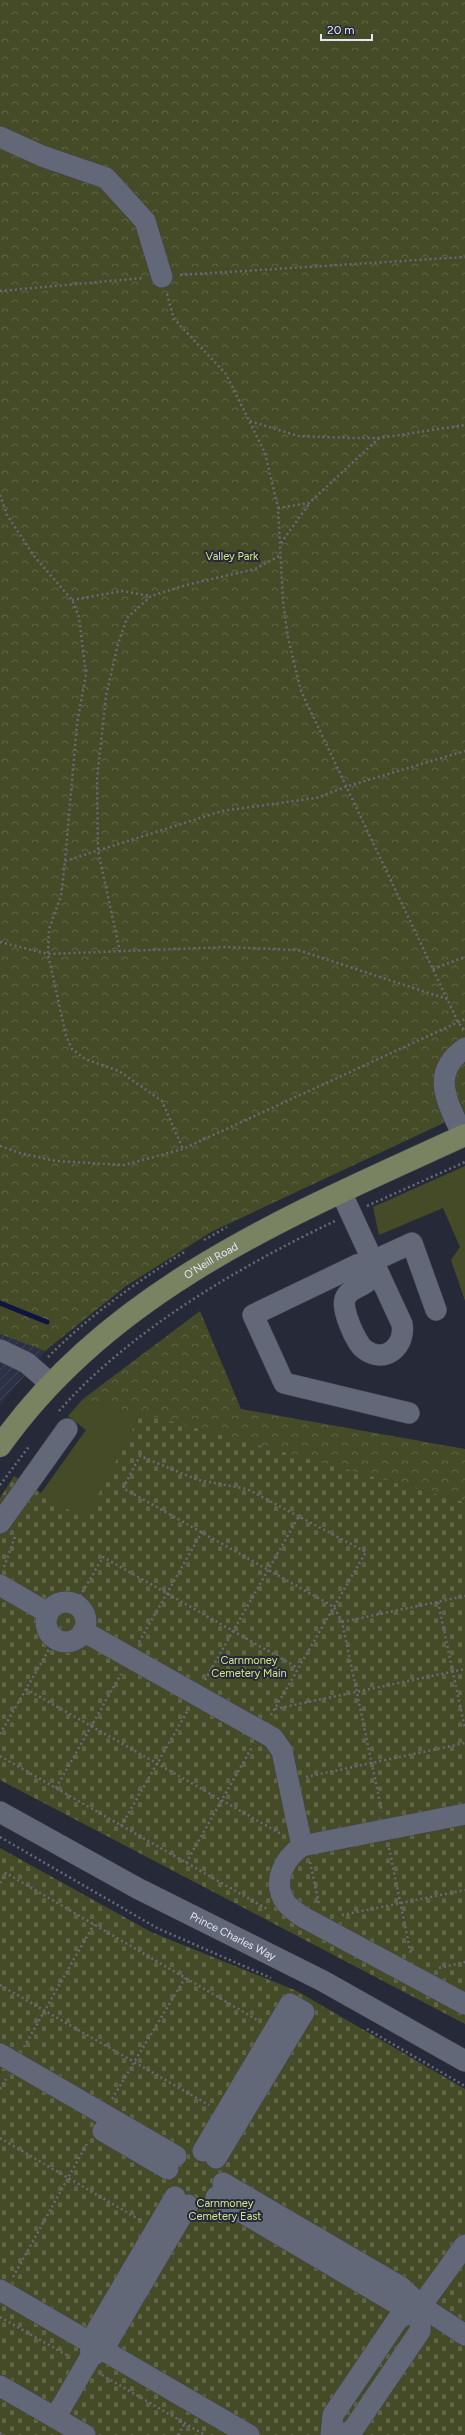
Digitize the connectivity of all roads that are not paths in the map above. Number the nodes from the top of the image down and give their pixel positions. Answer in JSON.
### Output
{"nodes":[{"id":1,"x":0,"y":137,"type":"edge"},
{"id":2,"x":162,"y":277,"type":"road end"},
{"id":3,"x":465,"y":1048,"type":"edge"},
{"id":4,"x":464,"y":1136,"type":"edge"},
{"id":5,"x":342,"y":1192,"type":"junction"},
{"id":6,"x":374,"y":1263,"type":"junction"},
{"id":7,"x":436,"y":1310,"type":"dead end"},
{"id":8,"x":0,"y":1350,"type":"edge"},
{"id":9,"x":51,"y":1384,"type":"junction"},
{"id":10,"x":409,"y":1413,"type":"dead end"},
{"id":11,"x":61,"y":1423,"type":"road end"},
{"id":12,"x":0,"y":1446,"type":"edge"},
{"id":13,"x":0,"y":1523,"type":"edge"},
{"id":14,"x":0,"y":1585,"type":"edge"},
{"id":15,"x":48,"y":1613,"type":"junction"},
{"id":16,"x":83,"y":1631,"type":"junction"},
{"id":17,"x":0,"y":1812,"type":"edge"},
{"id":18,"x":465,"y":1814,"type":"edge"},
{"id":19,"x":304,"y":1846,"type":"junction"},
{"id":20,"x":465,"y":2004,"type":"edge"},
{"id":21,"x":465,"y":2061,"type":"edge"},
{"id":22,"x":5,"y":2070,"type":"edge"},
{"id":23,"x":209,"y":2154,"type":"junction"},
{"id":24,"x":172,"y":2163,"type":"junction"},
{"id":25,"x":219,"y":2190,"type":"junction"},
{"id":26,"x":182,"y":2201,"type":"junction"},
{"id":27,"x":465,"y":2245,"type":"edge"},
{"id":28,"x":0,"y":2290,"type":"edge"},
{"id":29,"x":421,"y":2306,"type":"junction"},
{"id":30,"x":465,"y":2335,"type":"edge"},
{"id":31,"x":95,"y":2349,"type":"junction"},
{"id":32,"x":0,"y":2386,"type":"edge"},
{"id":33,"x":55,"y":2418,"type":"junction"},
{"id":34,"x":84,"y":2435,"type":"edge"},
{"id":35,"x":250,"y":2435,"type":"edge"},
{"id":36,"x":331,"y":2435,"type":"edge"},
{"id":37,"x":338,"y":2435,"type":"edge"}],
"edges":[{"from":1,"to":2,"type":"street"},
{"from":3,"to":4,"type":"street"},
{"from":4,"to":5,"type":"main road","name":"O'Neill Road"},
{"from":5,"to":6,"type":"street"},
{"from":5,"to":9,"type":"main road","name":"O'Neill Road"},
{"from":6,"to":7,"type":"street"},
{"from":6,"to":10,"type":"street"},
{"from":8,"to":9,"type":"street"},
{"from":9,"to":12,"type":"main road","name":"O'Neill Road"},
{"from":11,"to":13,"type":"street"},
{"from":14,"to":15,"type":"street"},
{"from":15,"to":16,"type":"street"},
{"from":15,"to":16,"type":"street"},
{"from":16,"to":19,"type":"street"},
{"from":17,"to":21,"type":"street","name":"Prince Charles Way"},
{"from":18,"to":19,"type":"street"},
{"from":19,"to":20,"type":"street"},
{"from":22,"to":24,"type":"street"},
{"from":23,"to":23,"type":"street"},
{"from":23,"to":24,"type":"street"},
{"from":23,"to":25,"type":"street"},
{"from":24,"to":26,"type":"street"},
{"from":25,"to":26,"type":"street"},
{"from":25,"to":29,"type":"street"},
{"from":26,"to":31,"type":"street"},
{"from":26,"to":31,"type":"street"},
{"from":27,"to":29,"type":"street"},
{"from":28,"to":31,"type":"street"},
{"from":29,"to":30,"type":"street"},
{"from":29,"to":36,"type":"street"},
{"from":29,"to":37,"type":"street"},
{"from":31,"to":33,"type":"street"},
{"from":31,"to":35,"type":"street"},
{"from":32,"to":33,"type":"street"},
{"from":33,"to":34,"type":"street"}]}
